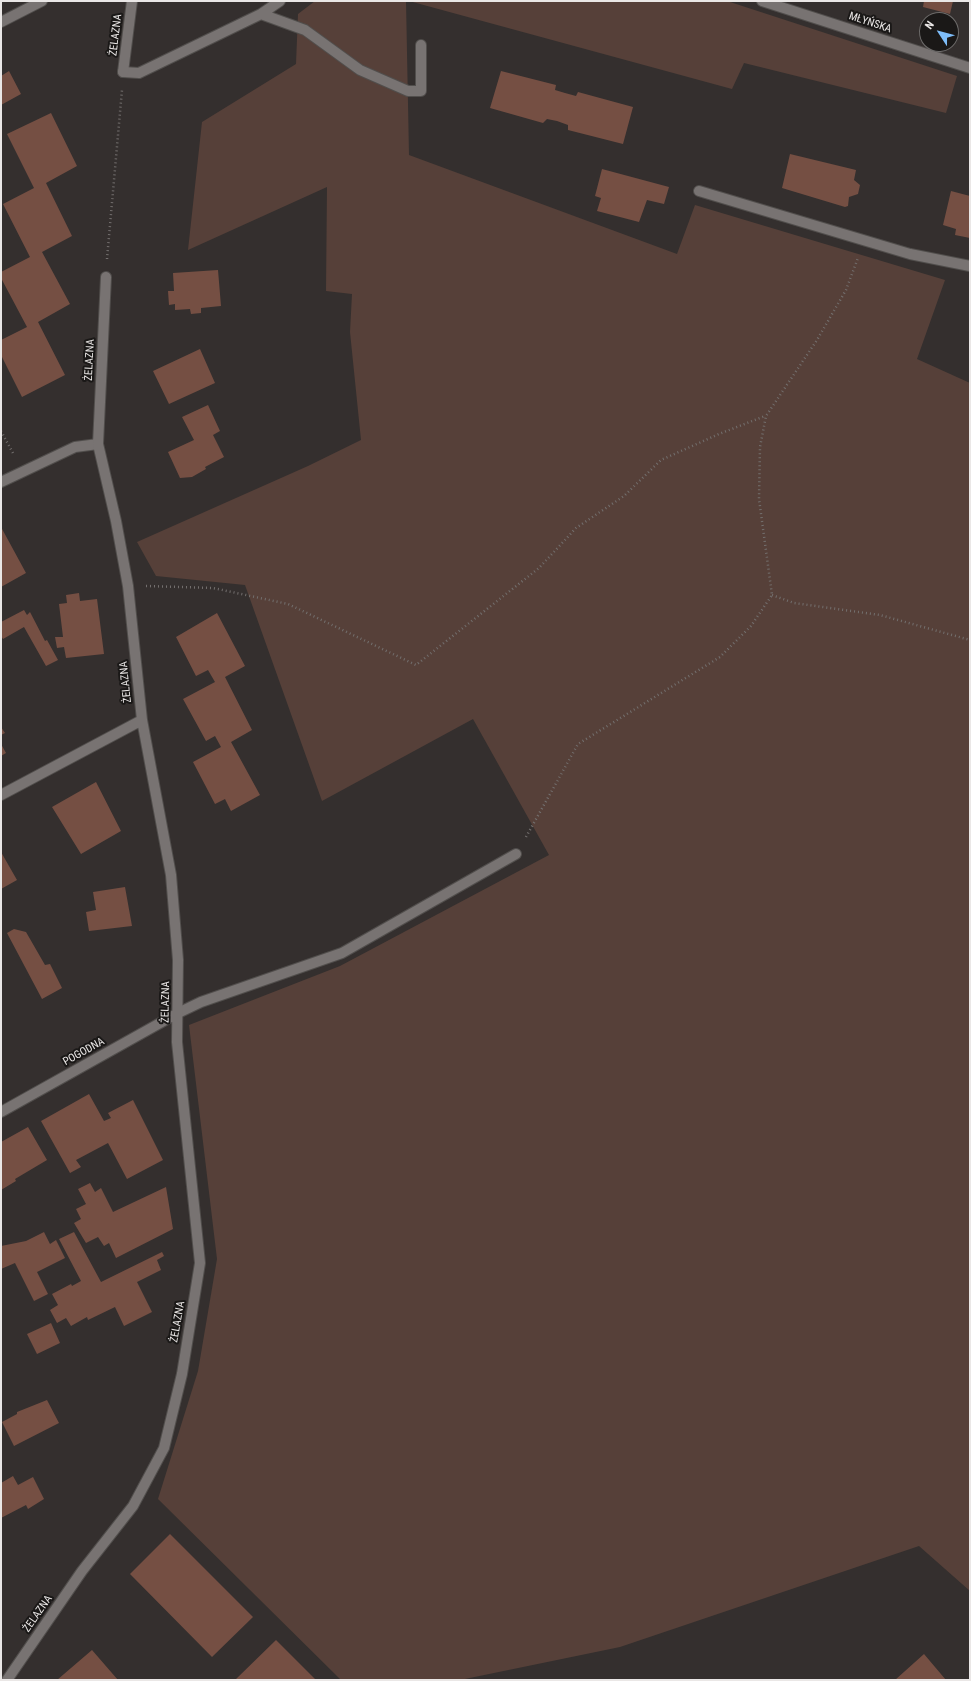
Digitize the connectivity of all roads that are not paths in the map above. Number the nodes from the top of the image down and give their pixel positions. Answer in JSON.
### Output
{"nodes":[{"id":1,"x":42,"y":1,"type":"edge"},
{"id":2,"x":132,"y":1,"type":"edge"},
{"id":3,"x":280,"y":1,"type":"edge"},
{"id":4,"x":762,"y":1,"type":"edge"},
{"id":5,"x":262,"y":14,"type":"junction"},
{"id":6,"x":1,"y":22,"type":"edge"},
{"id":7,"x":421,"y":45,"type":"dead end"},
{"id":8,"x":970,"y":68,"type":"edge"},
{"id":9,"x":699,"y":191,"type":"dead end"},
{"id":10,"x":970,"y":266,"type":"edge"},
{"id":11,"x":106,"y":277,"type":"road end"},
{"id":12,"x":98,"y":444,"type":"junction"},
{"id":13,"x":1,"y":482,"type":"edge"},
{"id":14,"x":142,"y":720,"type":"junction"},
{"id":15,"x":1,"y":796,"type":"edge"},
{"id":16,"x":516,"y":854,"type":"road end"},
{"id":17,"x":178,"y":1013,"type":"junction"},
{"id":18,"x":1,"y":1112,"type":"edge"},
{"id":19,"x":7,"y":1680,"type":"edge"}],
"edges":[{"from":1,"to":6,"type":"street"},
{"from":2,"to":5,"type":"street","name":"ŻELAZNA"},
{"from":3,"to":5,"type":"street"},
{"from":4,"to":8,"type":"street","name":"MŁYŃSKA"},
{"from":5,"to":7,"type":"street"},
{"from":9,"to":10,"type":"street"},
{"from":11,"to":12,"type":"street","name":"ŻELAZNA"},
{"from":12,"to":13,"type":"street"},
{"from":12,"to":14,"type":"street","name":"ŻELAZNA"},
{"from":14,"to":15,"type":"street"},
{"from":14,"to":17,"type":"street","name":"ŻELAZNA"},
{"from":16,"to":17,"type":"street","name":"POGODNA"},
{"from":17,"to":18,"type":"street","name":"POGODNA"},
{"from":17,"to":19,"type":"street","name":"ŻELAZNA"}]}
